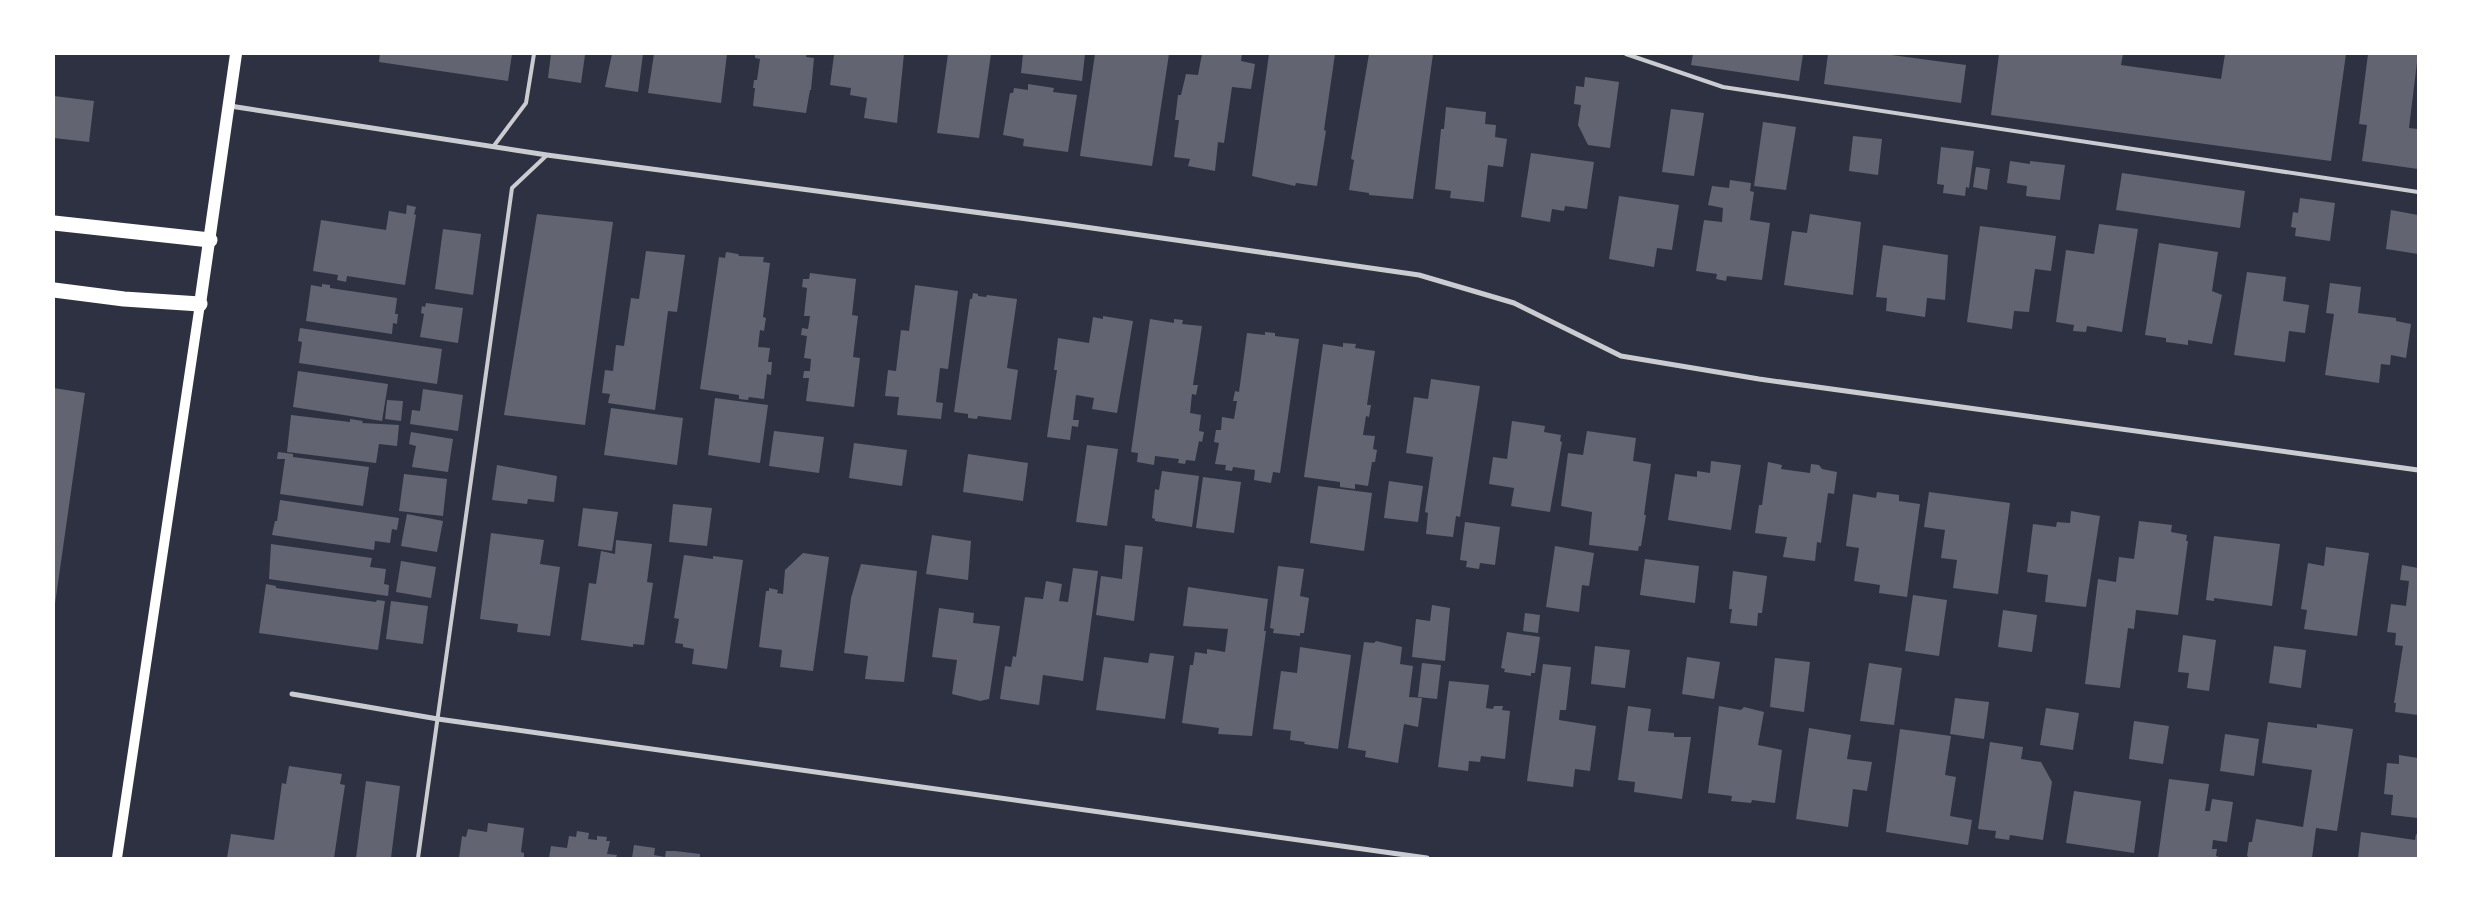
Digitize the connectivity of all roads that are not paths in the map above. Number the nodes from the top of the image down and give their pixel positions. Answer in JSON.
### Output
{"nodes":[{"id":1,"x":236,"y":54,"type":"edge"},
{"id":2,"x":534,"y":54,"type":"edge"},
{"id":3,"x":1626,"y":54,"type":"edge"},
{"id":4,"x":230,"y":106,"type":"junction"},
{"id":5,"x":493,"y":147,"type":"junction"},
{"id":6,"x":547,"y":155,"type":"junction"},
{"id":7,"x":2418,"y":192,"type":"edge"},
{"id":8,"x":54,"y":223,"type":"edge"},
{"id":9,"x":210,"y":240,"type":"junction"},
{"id":10,"x":54,"y":290,"type":"edge"},
{"id":11,"x":200,"y":304,"type":"junction"},
{"id":12,"x":2418,"y":470,"type":"edge"},
{"id":13,"x":292,"y":694,"type":"dead end"},
{"id":14,"x":438,"y":719,"type":"junction"},
{"id":15,"x":117,"y":858,"type":"edge"},
{"id":16,"x":418,"y":858,"type":"edge"},
{"id":17,"x":1427,"y":858,"type":"edge"}],
"edges":[{"from":1,"to":4,"type":"main road"},
{"from":2,"to":5,"type":"lane"},
{"from":3,"to":7,"type":"lane"},
{"from":4,"to":5,"type":"street"},
{"from":4,"to":9,"type":"main road"},
{"from":5,"to":6,"type":"street"},
{"from":6,"to":12,"type":"street"},
{"from":6,"to":14,"type":"lane"},
{"from":8,"to":9,"type":"highway"},
{"from":9,"to":11,"type":"main road"},
{"from":10,"to":11,"type":"highway"},
{"from":11,"to":15,"type":"main road"},
{"from":13,"to":14,"type":"street"},
{"from":14,"to":16,"type":"lane"},
{"from":14,"to":17,"type":"street"}]}
